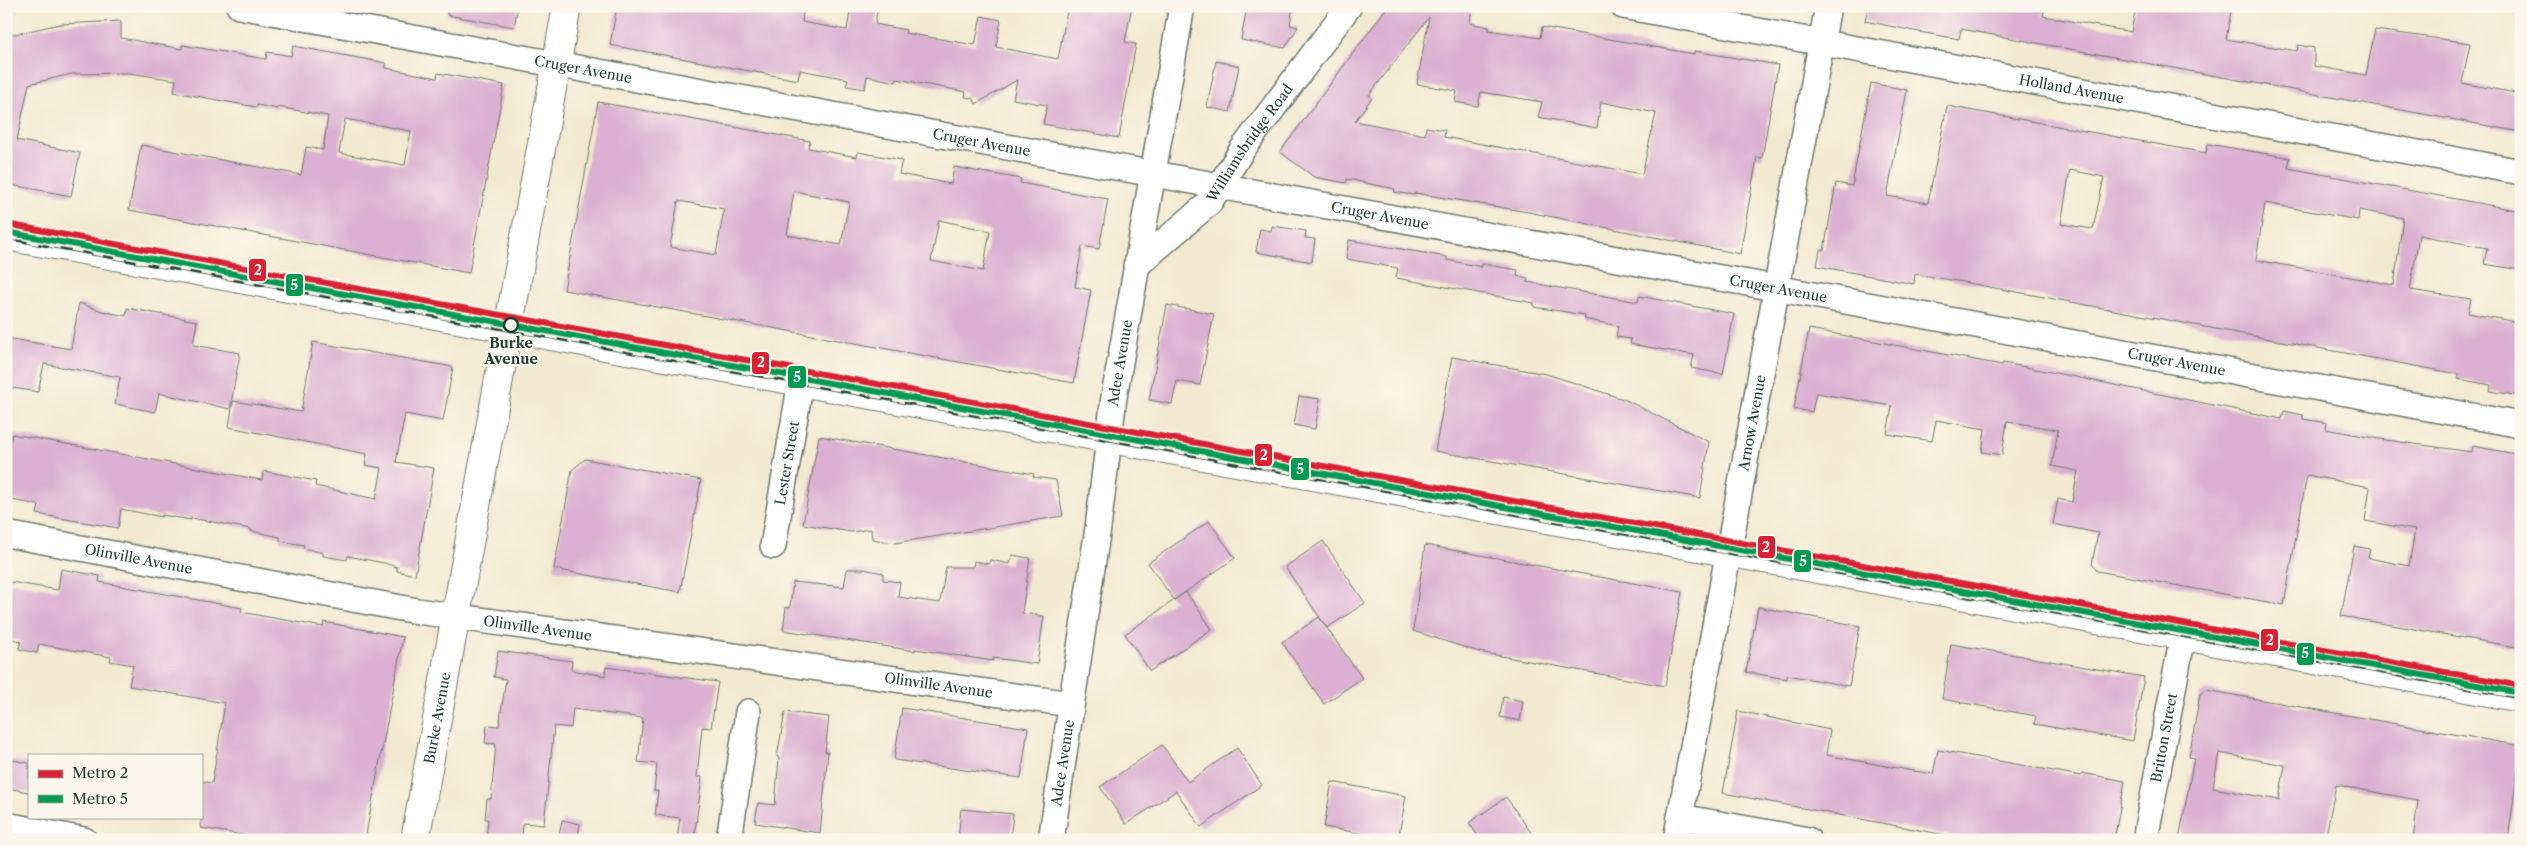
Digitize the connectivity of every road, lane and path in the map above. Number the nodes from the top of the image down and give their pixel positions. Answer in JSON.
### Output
{"nodes":[{"id":1,"x":238,"y":6,"type":"edge"},
{"id":2,"x":567,"y":6,"type":"edge"},
{"id":3,"x":1182,"y":6,"type":"edge"},
{"id":4,"x":1349,"y":6,"type":"edge"},
{"id":5,"x":1622,"y":6,"type":"edge"},
{"id":6,"x":1828,"y":6,"type":"edge"},
{"id":7,"x":1822,"y":43,"type":"junction"},
{"id":8,"x":556,"y":64,"type":"junction"},
{"id":9,"x":2521,"y":172,"type":"edge"},
{"id":10,"x":1152,"y":173,"type":"junction"},
{"id":11,"x":1220,"y":186,"type":"junction"},
{"id":12,"x":6,"y":236,"type":"edge"},
{"id":13,"x":1136,"y":266,"type":"junction"},
{"id":14,"x":1777,"y":288,"type":"junction"},
{"id":15,"x":508,"y":329,"type":"junction"},
{"id":16,"x":801,"y":381,"type":"junction"},
{"id":17,"x":2521,"y":425,"type":"edge"},
{"id":18,"x":1109,"y":439,"type":"junction"},
{"id":19,"x":6,"y":534,"type":"edge"},
{"id":20,"x":772,"y":546,"type":"dead end"},
{"id":21,"x":1728,"y":552,"type":"junction"},
{"id":22,"x":455,"y":617,"type":"junction"},
{"id":23,"x":2183,"y":635,"type":"junction"},
{"id":24,"x":2521,"y":698,"type":"edge"},
{"id":25,"x":1071,"y":704,"type":"junction"},
{"id":26,"x":748,"y":712,"type":"dead end"},
{"id":27,"x":6,"y":825,"type":"edge"},
{"id":28,"x":1678,"y":828,"type":"edge"},
{"id":29,"x":84,"y":840,"type":"edge"},
{"id":30,"x":414,"y":840,"type":"edge"},
{"id":31,"x":729,"y":840,"type":"edge"},
{"id":32,"x":1051,"y":840,"type":"edge"},
{"id":33,"x":1808,"y":840,"type":"edge"},
{"id":34,"x":2145,"y":840,"type":"edge"}],
"edges":[{"from":1,"to":8,"type":"street","name":"Cruger Avenue"},
{"from":2,"to":8,"type":"main road","name":"Burke Avenue"},
{"from":3,"to":10,"type":"street","name":"Adee Avenue"},
{"from":4,"to":11,"type":"street","name":"Williamsbridge Road"},
{"from":5,"to":7,"type":"street","name":"Holland Avenue"},
{"from":6,"to":7,"type":"street","name":"Arnow Avenue"},
{"from":7,"to":9,"type":"street","name":"Holland Avenue"},
{"from":7,"to":14,"type":"street","name":"Arnow Avenue"},
{"from":8,"to":10,"type":"street","name":"Cruger Avenue"},
{"from":8,"to":15,"type":"main road","name":"Burke Avenue"},
{"from":10,"to":11,"type":"street","name":"Cruger Avenue"},
{"from":10,"to":13,"type":"street","name":"Adee Avenue"},
{"from":11,"to":13,"type":"street","name":"Williamsbridge Road"},
{"from":11,"to":14,"type":"street","name":"Cruger Avenue"},
{"from":12,"to":15,"type":"main road"},
{"from":13,"to":18,"type":"street","name":"Adee Avenue"},
{"from":14,"to":17,"type":"street","name":"Cruger Avenue"},
{"from":14,"to":21,"type":"street","name":"Arnow Avenue"},
{"from":15,"to":16,"type":"main road"},
{"from":15,"to":22,"type":"main road","name":"Burke Avenue"},
{"from":16,"to":18,"type":"main road"},
{"from":16,"to":20,"type":"street","name":"Lester Street"},
{"from":18,"to":21,"type":"main road"},
{"from":18,"to":25,"type":"street","name":"Adee Avenue"},
{"from":19,"to":22,"type":"street","name":"Olinville Avenue"},
{"from":21,"to":23,"type":"main road"},
{"from":21,"to":28,"type":"street","name":"Arnow Avenue"},
{"from":22,"to":25,"type":"street","name":"Olinville Avenue"},
{"from":22,"to":30,"type":"main road","name":"Burke Avenue"},
{"from":23,"to":24,"type":"main road"},
{"from":23,"to":34,"type":"street","name":"Britton Street"},
{"from":25,"to":32,"type":"street","name":"Adee Avenue"},
{"from":26,"to":31,"type":"street"},
{"from":27,"to":29,"type":"street"},
{"from":28,"to":33,"type":"street"}]}
